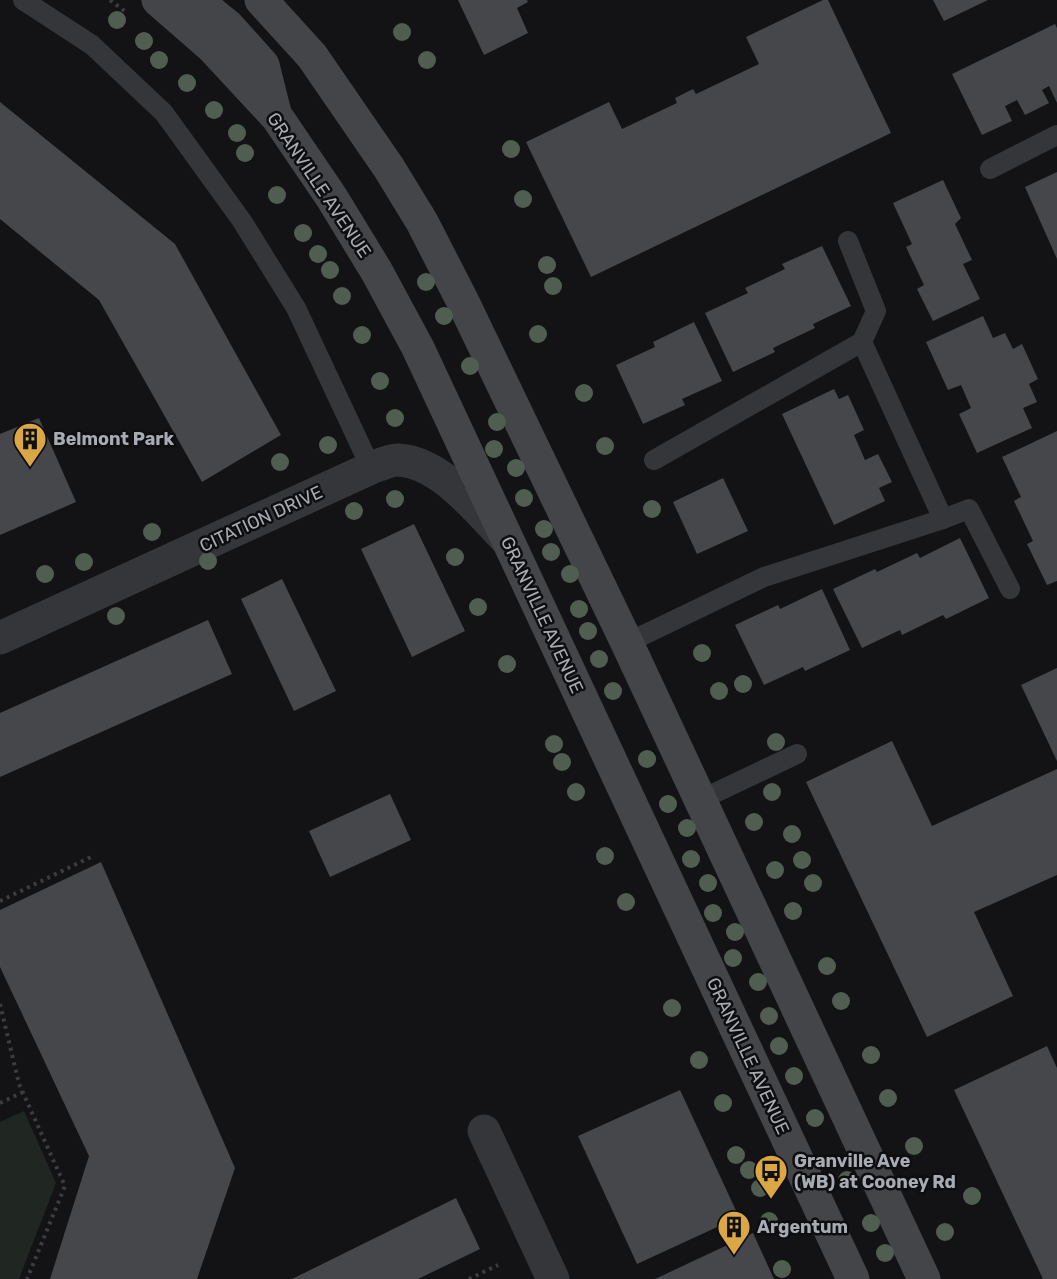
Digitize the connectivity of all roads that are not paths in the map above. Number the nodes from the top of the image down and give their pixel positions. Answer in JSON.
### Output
{"nodes":[{"id":1,"x":22,"y":0,"type":"edge"},
{"id":2,"x":158,"y":0,"type":"edge"},
{"id":3,"x":196,"y":0,"type":"edge"},
{"id":4,"x":261,"y":0,"type":"edge"},
{"id":5,"x":290,"y":0,"type":"edge"},
{"id":6,"x":312,"y":56,"type":"junction"},
{"id":7,"x":277,"y":117,"type":"junction"},
{"id":8,"x":1057,"y":135,"type":"edge"},
{"id":9,"x":990,"y":169,"type":"dead end"},
{"id":10,"x":848,"y":241,"type":"dead end"},
{"id":11,"x":862,"y":342,"type":"junction"},
{"id":12,"x":654,"y":460,"type":"dead end"},
{"id":13,"x":371,"y":468,"type":"junction"},
{"id":14,"x":943,"y":519,"type":"junction"},
{"id":15,"x":506,"y":539,"type":"junction"},
{"id":16,"x":1010,"y":589,"type":"dead end"},
{"id":17,"x":0,"y":638,"type":"edge"},
{"id":18,"x":627,"y":643,"type":"junction"},
{"id":19,"x":797,"y":754,"type":"dead end"},
{"id":20,"x":700,"y":800,"type":"junction"},
{"id":21,"x":484,"y":1131,"type":"dead end"},
{"id":22,"x":553,"y":1279,"type":"edge"},
{"id":23,"x":853,"y":1279,"type":"edge"},
{"id":24,"x":924,"y":1279,"type":"edge"}],
"edges":[{"from":1,"to":13,"type":"lane"},
{"from":2,"to":7,"type":"main road","name":"GRANVILLE AVENUE"},
{"from":3,"to":7,"type":"main road"},
{"from":4,"to":6,"type":"main road"},
{"from":5,"to":6,"type":"main road"},
{"from":6,"to":18,"type":"main road"},
{"from":7,"to":15,"type":"main road","name":"GRANVILLE AVENUE"},
{"from":8,"to":9,"type":"lane"},
{"from":10,"to":11,"type":"lane"},
{"from":11,"to":12,"type":"lane"},
{"from":11,"to":14,"type":"lane"},
{"from":13,"to":15,"type":"street","name":"CITATION DRIVE"},
{"from":13,"to":17,"type":"street","name":"CITATION DRIVE"},
{"from":14,"to":16,"type":"lane"},
{"from":14,"to":18,"type":"lane"},
{"from":15,"to":23,"type":"main road","name":"GRANVILLE AVENUE"},
{"from":18,"to":20,"type":"main road"},
{"from":19,"to":20,"type":"lane"},
{"from":20,"to":24,"type":"main road"},
{"from":21,"to":22,"type":"street"}]}
